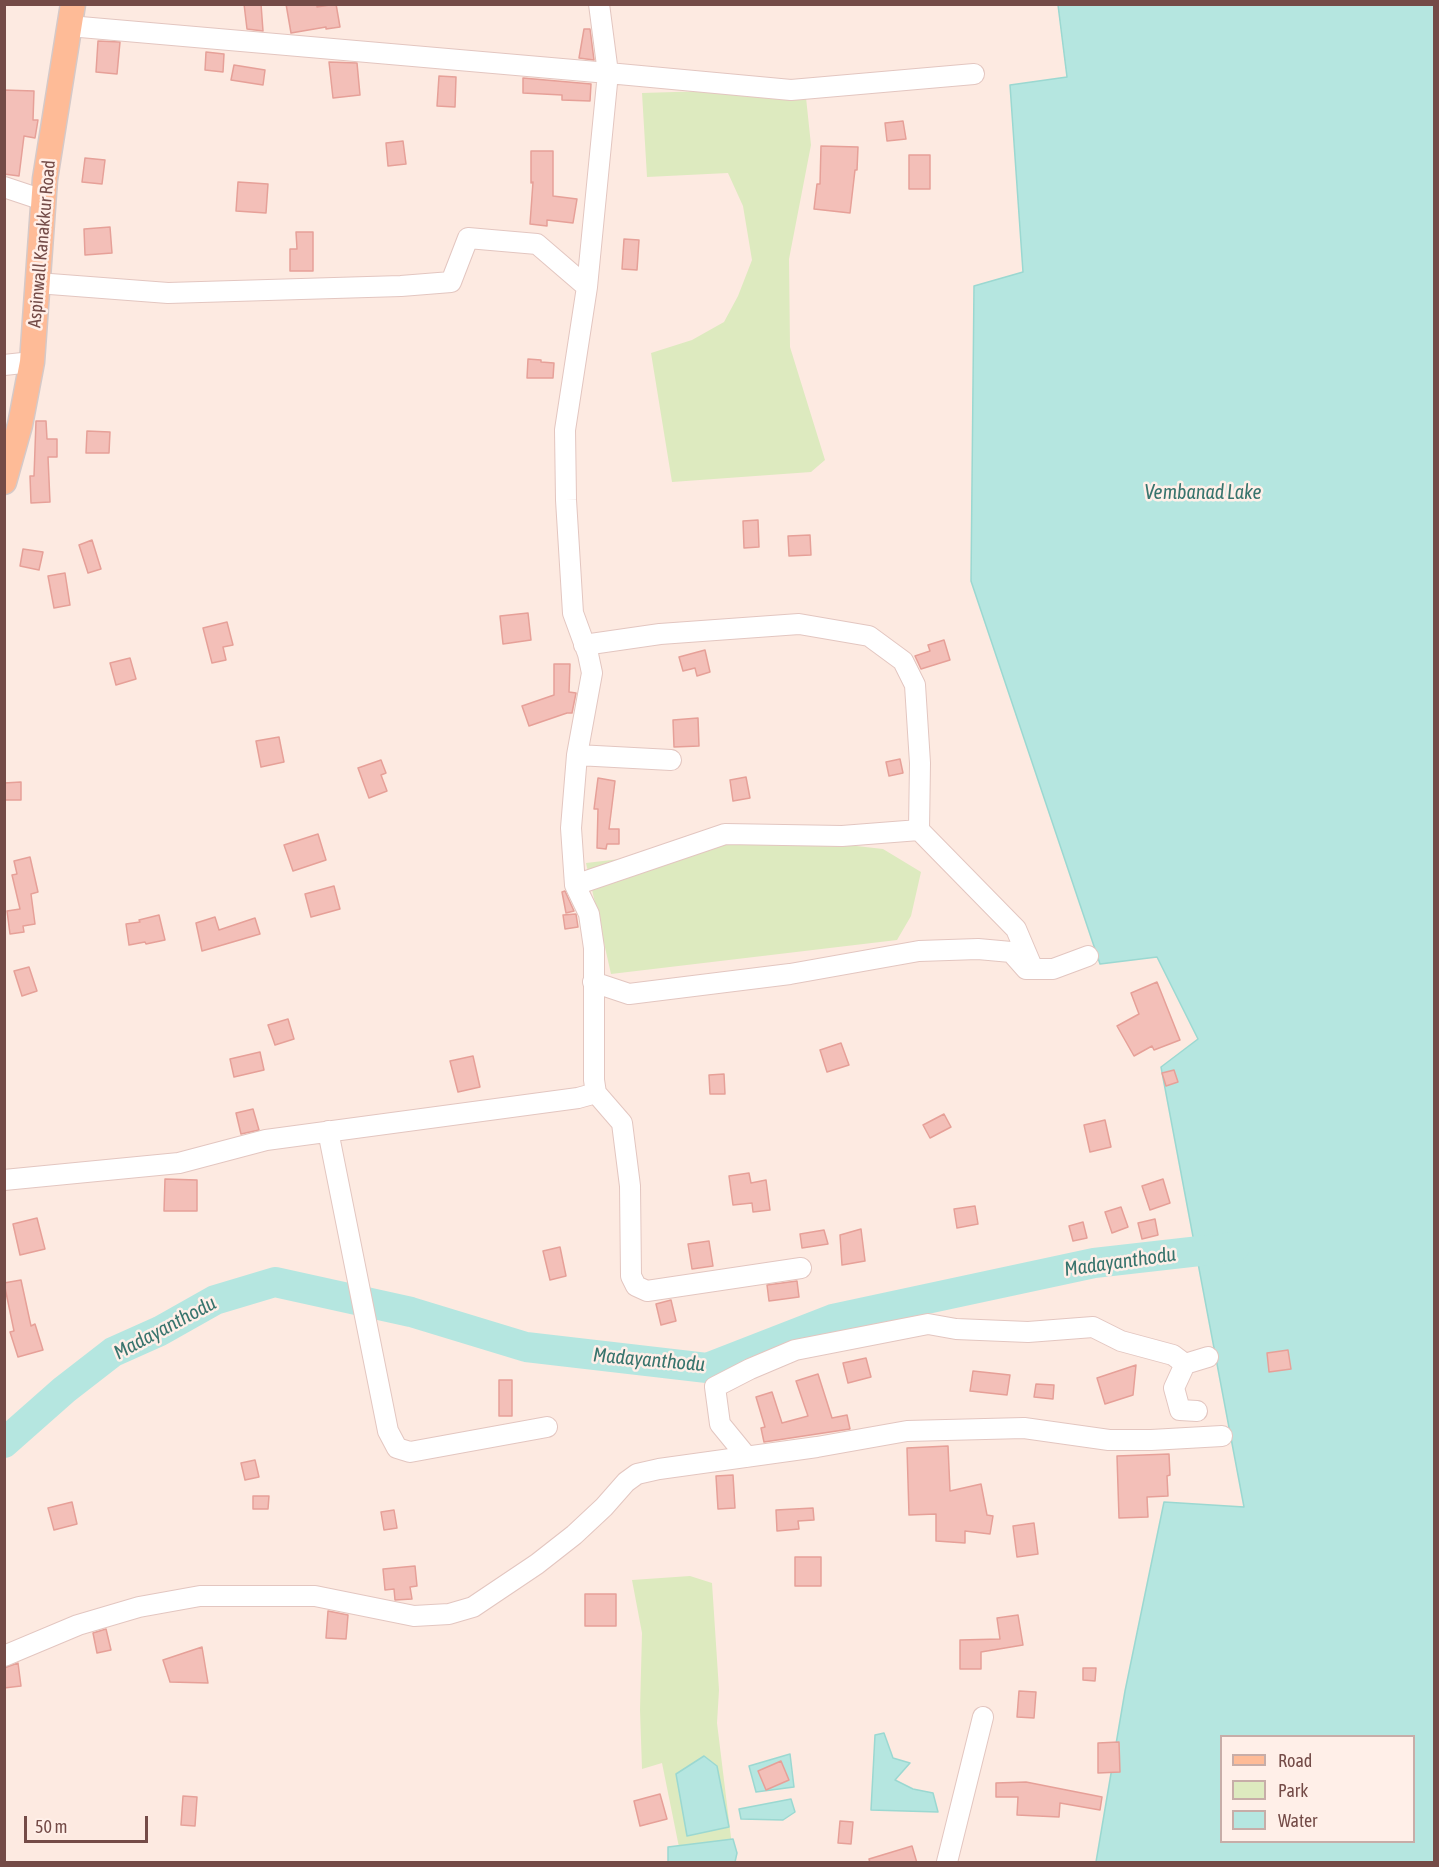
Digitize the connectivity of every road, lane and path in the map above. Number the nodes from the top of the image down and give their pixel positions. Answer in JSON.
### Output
{"nodes":[{"id":1,"x":598,"y":4,"type":"edge"},
{"id":2,"x":71,"y":15,"type":"edge"},
{"id":3,"x":608,"y":73,"type":"junction"},
{"id":4,"x":974,"y":74,"type":"dead end"},
{"id":5,"x":4,"y":188,"type":"edge"},
{"id":6,"x":44,"y":200,"type":"junction"},
{"id":7,"x":37,"y":283,"type":"junction"},
{"id":8,"x":587,"y":288,"type":"junction"},
{"id":9,"x":32,"y":362,"type":"junction"},
{"id":10,"x":4,"y":365,"type":"edge"},
{"id":11,"x":4,"y":482,"type":"edge"},
{"id":12,"x":584,"y":645,"type":"junction"},
{"id":13,"x":577,"y":755,"type":"junction"},
{"id":14,"x":671,"y":760,"type":"dead end"},
{"id":15,"x":919,"y":830,"type":"junction"},
{"id":16,"x":575,"y":885,"type":"junction"},
{"id":17,"x":1088,"y":956,"type":"dead end"},
{"id":18,"x":1033,"y":969,"type":"junction"},
{"id":19,"x":593,"y":982,"type":"junction"},
{"id":20,"x":596,"y":1093,"type":"junction"},
{"id":21,"x":328,"y":1131,"type":"junction"},
{"id":22,"x":4,"y":1180,"type":"edge"},
{"id":23,"x":801,"y":1268,"type":"dead end"},
{"id":24,"x":1208,"y":1357,"type":"dead end"},
{"id":25,"x":1185,"y":1364,"type":"junction"},
{"id":26,"x":1197,"y":1411,"type":"dead end"},
{"id":27,"x":547,"y":1427,"type":"dead end"},
{"id":28,"x":1222,"y":1436,"type":"dead end"},
{"id":29,"x":747,"y":1457,"type":"junction"},
{"id":30,"x":4,"y":1656,"type":"edge"},
{"id":31,"x":983,"y":1717,"type":"dead end"},
{"id":32,"x":947,"y":1863,"type":"edge"}],
"edges":[{"from":1,"to":3,"type":"street"},
{"from":2,"to":3,"type":"street"},
{"from":2,"to":6,"type":"main road","name":"Aspinwall Kanakkur Road"},
{"from":3,"to":4,"type":"street"},
{"from":3,"to":8,"type":"street"},
{"from":5,"to":6,"type":"street"},
{"from":6,"to":7,"type":"main road","name":"Aspinwall Kanakkur Road"},
{"from":7,"to":8,"type":"street"},
{"from":7,"to":9,"type":"main road","name":"Aspinwall Kanakkur Road"},
{"from":8,"to":12,"type":"street"},
{"from":9,"to":10,"type":"street"},
{"from":9,"to":11,"type":"main road","name":"Aspinwall Kanakkur Road"},
{"from":12,"to":13,"type":"street"},
{"from":12,"to":15,"type":"street"},
{"from":13,"to":14,"type":"street"},
{"from":13,"to":16,"type":"street"},
{"from":15,"to":16,"type":"street"},
{"from":15,"to":18,"type":"street"},
{"from":16,"to":19,"type":"street"},
{"from":17,"to":18,"type":"street"},
{"from":18,"to":19,"type":"street"},
{"from":19,"to":20,"type":"street"},
{"from":20,"to":21,"type":"street"},
{"from":20,"to":23,"type":"street"},
{"from":21,"to":22,"type":"street"},
{"from":21,"to":27,"type":"street"},
{"from":24,"to":25,"type":"street"},
{"from":25,"to":26,"type":"street"},
{"from":25,"to":29,"type":"street"},
{"from":28,"to":29,"type":"street"},
{"from":29,"to":30,"type":"street"},
{"from":31,"to":32,"type":"street"}]}
